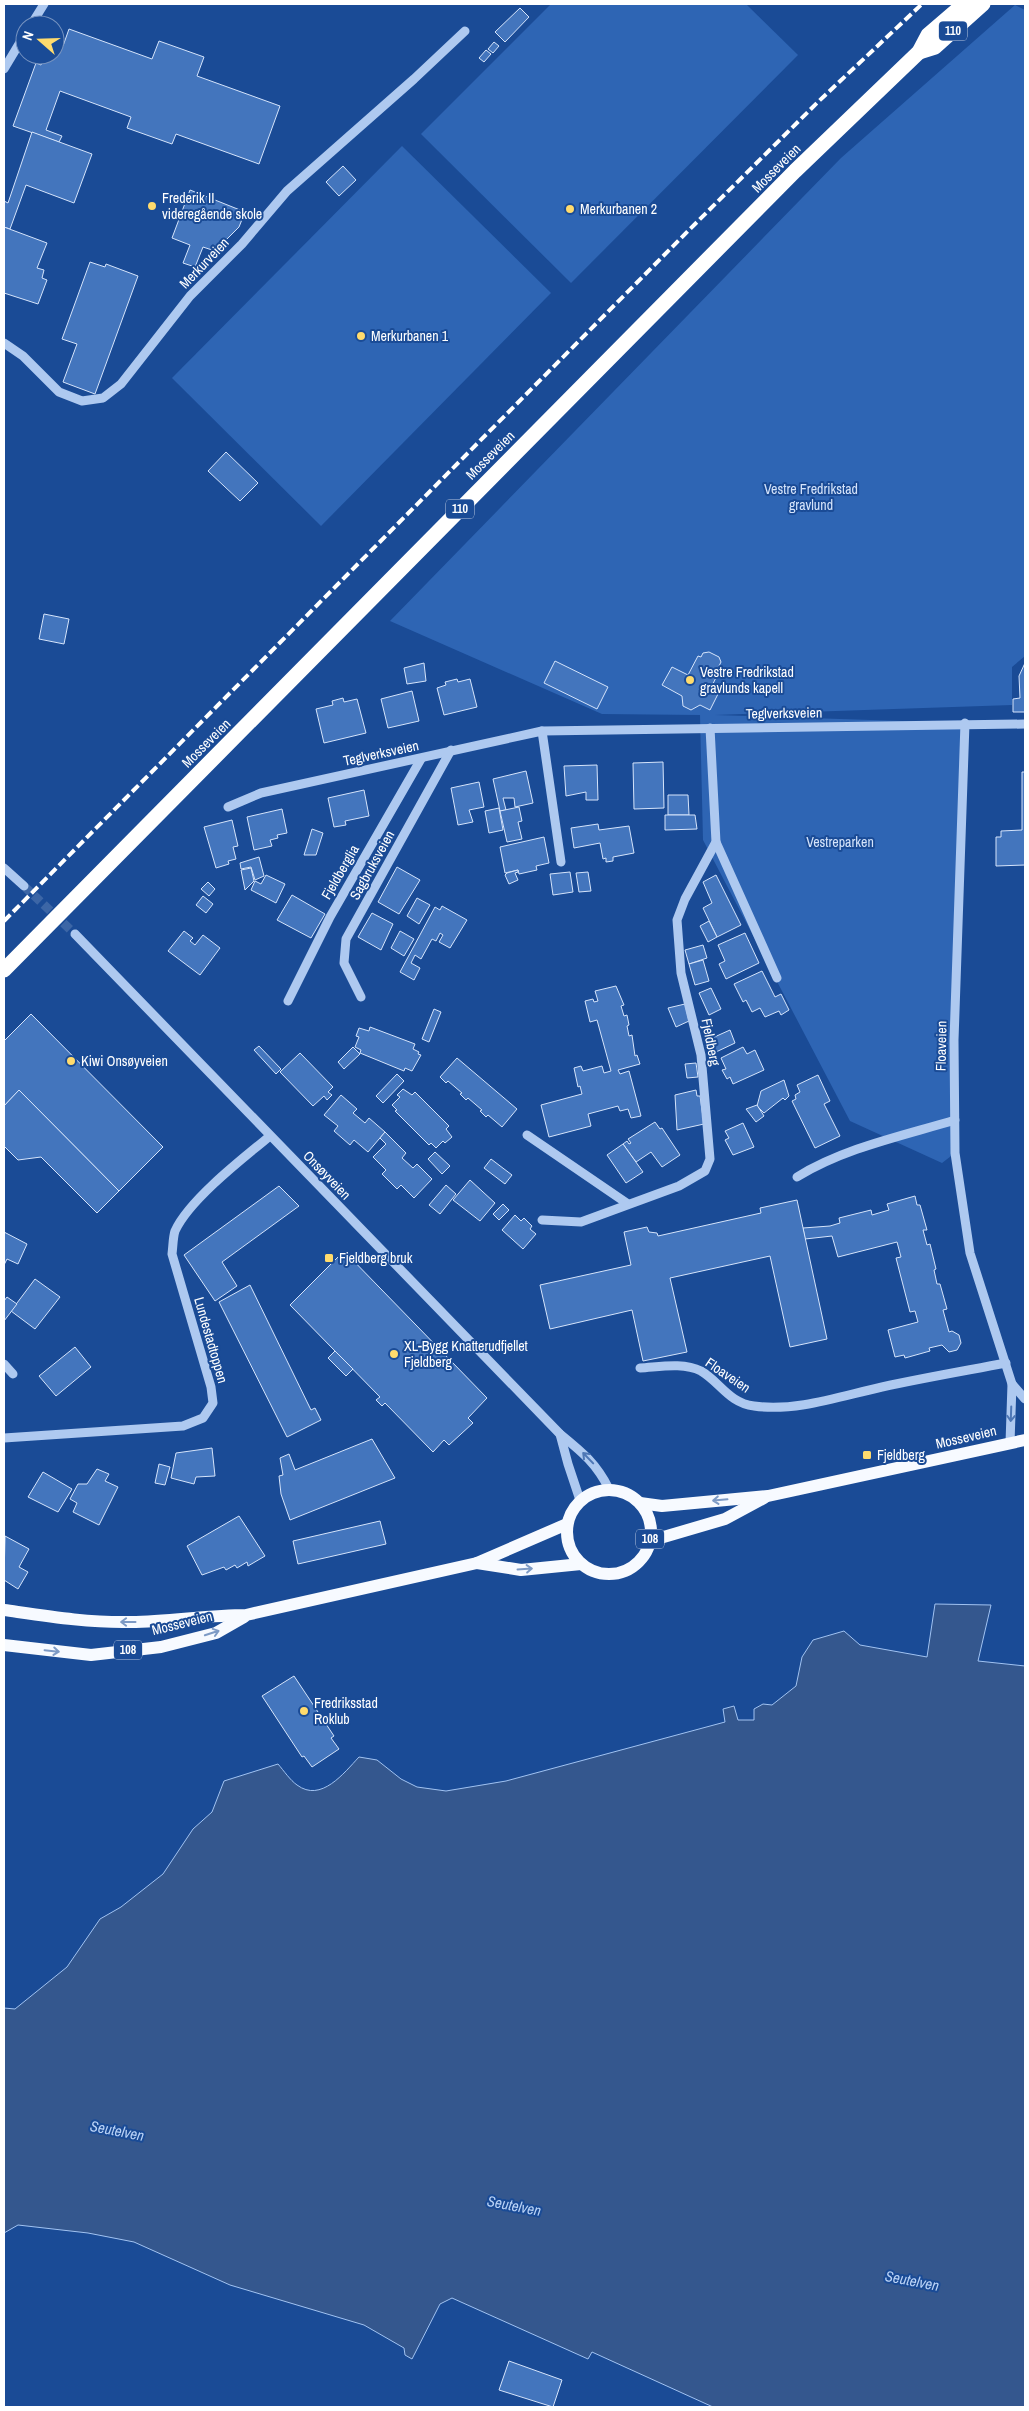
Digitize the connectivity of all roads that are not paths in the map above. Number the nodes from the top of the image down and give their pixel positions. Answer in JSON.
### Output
{"nodes":[{"id":1,"x":44,"y":4,"type":"edge"},
{"id":2,"x":964,"y":4,"type":"edge"},
{"id":3,"x":983,"y":4,"type":"edge"},
{"id":4,"x":37,"y":15,"type":"edge"},
{"id":5,"x":465,"y":32,"type":"dead end"},
{"id":6,"x":15,"y":51,"type":"edge"},
{"id":7,"x":919,"y":52,"type":"junction"},
{"id":8,"x":4,"y":70,"type":"edge"},
{"id":9,"x":4,"y":343,"type":"edge"},
{"id":10,"x":965,"y":723,"type":"junction"},
{"id":11,"x":1025,"y":724,"type":"edge"},
{"id":12,"x":710,"y":728,"type":"junction"},
{"id":13,"x":542,"y":731,"type":"junction"},
{"id":14,"x":450,"y":750,"type":"junction"},
{"id":15,"x":421,"y":759,"type":"junction"},
{"id":16,"x":228,"y":807,"type":"dead end"},
{"id":17,"x":716,"y":842,"type":"junction"},
{"id":18,"x":561,"y":862,"type":"dead end"},
{"id":19,"x":4,"y":868,"type":"edge"},
{"id":20,"x":24,"y":886,"type":"tunnel mouth"},
{"id":21,"x":75,"y":934,"type":"tunnel mouth"},
{"id":22,"x":4,"y":970,"type":"edge"},
{"id":23,"x":776,"y":978,"type":"dead end"},
{"id":24,"x":361,"y":997,"type":"dead end"},
{"id":25,"x":288,"y":1000,"type":"dead end"},
{"id":26,"x":955,"y":1120,"type":"junction"},
{"id":27,"x":527,"y":1135,"type":"dead end"},
{"id":28,"x":270,"y":1136,"type":"junction"},
{"id":29,"x":797,"y":1177,"type":"dead end"},
{"id":30,"x":628,"y":1204,"type":"junction"},
{"id":31,"x":542,"y":1220,"type":"dead end"},
{"id":32,"x":1006,"y":1363,"type":"junction"},
{"id":33,"x":4,"y":1364,"type":"edge"},
{"id":34,"x":640,"y":1368,"type":"dead end"},
{"id":35,"x":14,"y":1374,"type":"dead end"},
{"id":36,"x":1012,"y":1384,"type":"junction"},
{"id":37,"x":1025,"y":1399,"type":"edge"},
{"id":38,"x":560,"y":1434,"type":"junction"},
{"id":39,"x":4,"y":1438,"type":"edge"},
{"id":40,"x":1025,"y":1440,"type":"edge"},
{"id":41,"x":1010,"y":1443,"type":"junction"},
{"id":42,"x":609,"y":1489,"type":"junction"},
{"id":43,"x":768,"y":1496,"type":"junction"},
{"id":44,"x":580,"y":1500,"type":"junction"},
{"id":45,"x":640,"y":1503,"type":"junction"},
{"id":46,"x":567,"y":1524,"type":"junction"},
{"id":47,"x":650,"y":1541,"type":"junction"},
{"id":48,"x":477,"y":1563,"type":"junction"},
{"id":49,"x":581,"y":1564,"type":"junction"},
{"id":50,"x":4,"y":1610,"type":"edge"},
{"id":51,"x":246,"y":1616,"type":"junction"},
{"id":52,"x":4,"y":1645,"type":"edge"}],
"edges":[{"from":1,"to":4,"type":"street"},
{"from":2,"to":7,"type":"highway","name":"Mosseveien","number":"110"},
{"from":3,"to":7,"type":"highway","name":"Mosseveien","number":"110"},
{"from":5,"to":9,"type":"street","name":"Merkurveien"},
{"from":6,"to":8,"type":"street"},
{"from":7,"to":22,"type":"highway","name":"Mosseveien","number":"110"},
{"from":10,"to":11,"type":"street","name":"Teglverksveien"},
{"from":10,"to":12,"type":"street","name":"Teglverksveien"},
{"from":10,"to":26,"type":"street","name":"Floaveien"},
{"from":12,"to":13,"type":"street","name":"Teglverksveien"},
{"from":12,"to":17,"type":"street"},
{"from":13,"to":14,"type":"street","name":"Teglverksveien"},
{"from":13,"to":18,"type":"street"},
{"from":14,"to":15,"type":"street","name":"Teglverksveien"},
{"from":14,"to":24,"type":"street","name":"Sagbruksveien"},
{"from":15,"to":16,"type":"street","name":"Teglverksveien"},
{"from":15,"to":25,"type":"street","name":"Fjeldberglia"},
{"from":17,"to":23,"type":"street"},
{"from":17,"to":30,"type":"street","name":"Fjeldberg"},
{"from":19,"to":20,"type":"street"},
{"from":21,"to":28,"type":"street","name":"Onsøyveien"},
{"from":26,"to":29,"type":"street"},
{"from":26,"to":32,"type":"street","name":"Floaveien"},
{"from":27,"to":30,"type":"street"},
{"from":28,"to":38,"type":"street","name":"Onsøyveien"},
{"from":28,"to":39,"type":"street","name":"Lundestadtoppen"},
{"from":30,"to":31,"type":"street","name":"Fjeldberg"},
{"from":32,"to":34,"type":"street","name":"Floaveien"},
{"from":32,"to":36,"type":"street","name":"Floaveien"},
{"from":33,"to":35,"type":"street"},
{"from":36,"to":37,"type":"street","name":"Floaveien"},
{"from":36,"to":41,"type":"street","name":"Floaveien","one_way":true},
{"from":42,"to":38,"type":"street","name":"Onsøyveien","one_way":true},
{"from":38,"to":44,"type":"street","name":"Onsøyveien"},
{"from":40,"to":41,"type":"main road","name":"Mosseveien","number":"108"},
{"from":41,"to":43,"type":"main road","name":"Mosseveien","number":"108"},
{"from":42,"to":44,"type":"main road"},
{"from":42,"to":45,"type":"main road","number":"108"},
{"from":43,"to":45,"type":"main road","name":"Mosseveien","number":"108","one_way":true},
{"from":43,"to":47,"type":"main road","name":"Mosseveien","number":"108"},
{"from":44,"to":46,"type":"main road"},
{"from":45,"to":47,"type":"main road","number":"108"},
{"from":46,"to":48,"type":"main road","name":"Mosseveien","number":"108"},
{"from":46,"to":49,"type":"main road"},
{"from":47,"to":49,"type":"main road","number":"108"},
{"from":48,"to":49,"type":"main road","name":"Mosseveien","number":"108","one_way":true},
{"from":48,"to":51,"type":"main road","name":"Mosseveien","number":"108"},
{"from":51,"to":50,"type":"main road","name":"Mosseveien","number":"108","one_way":true},
{"from":52,"to":51,"type":"main road","name":"Mosseveien","number":"108","one_way":true}]}
